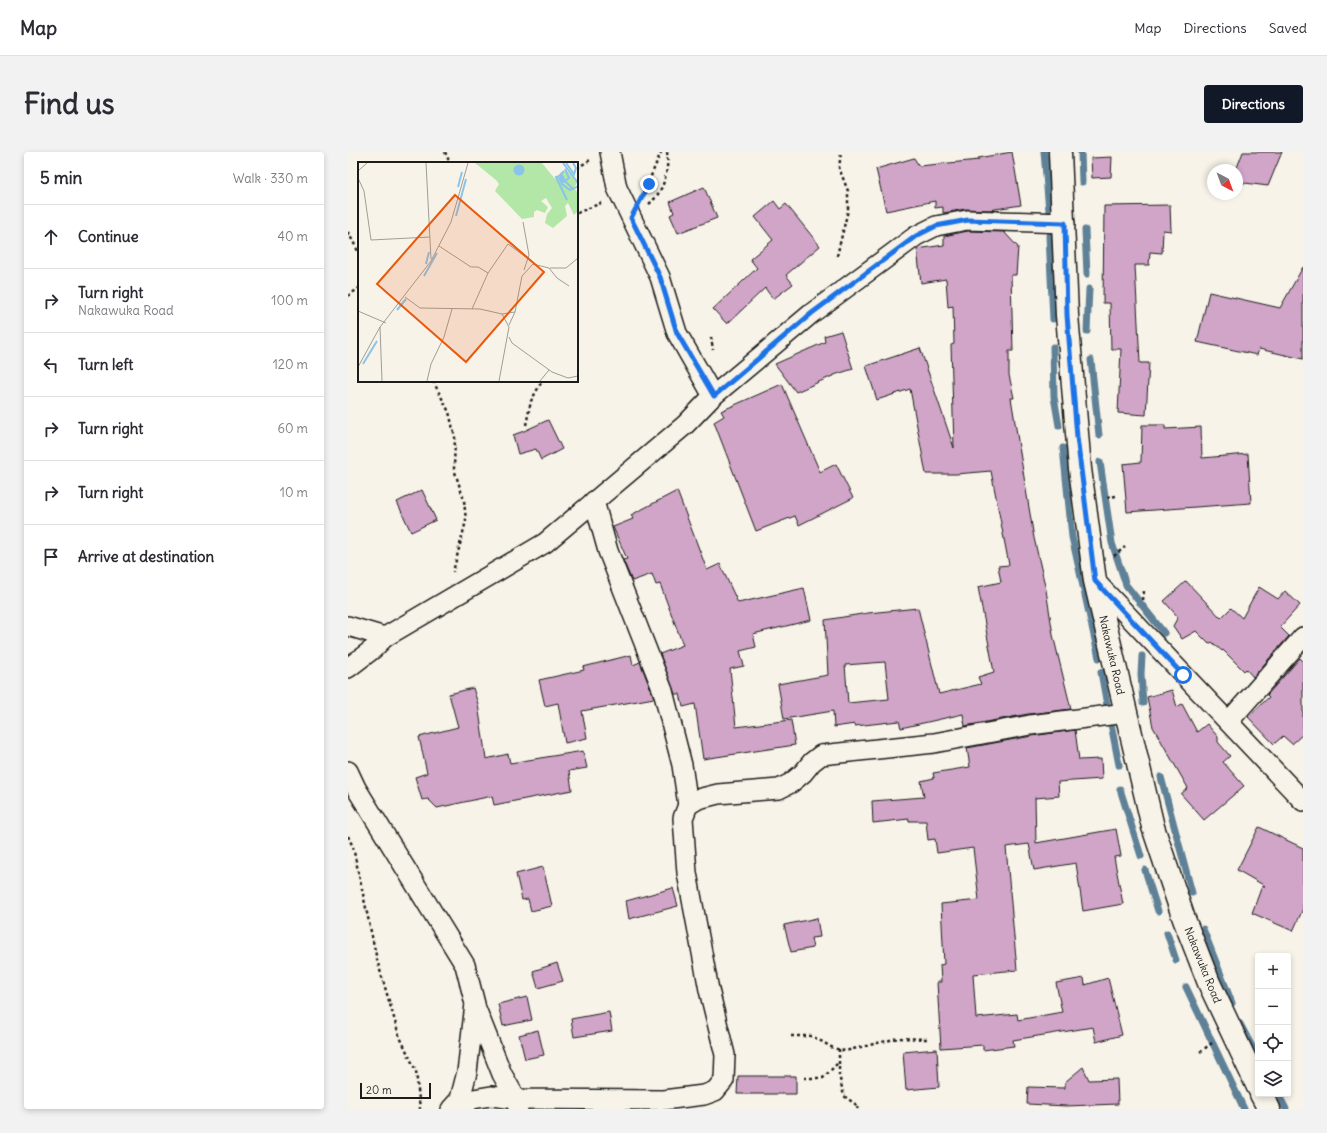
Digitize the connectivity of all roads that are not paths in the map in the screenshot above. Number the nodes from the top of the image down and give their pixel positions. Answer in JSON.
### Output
{"nodes":[{"id":1,"x":610,"y":152,"type":"edge"},
{"id":2,"x":1060,"y":152,"type":"edge"},
{"id":3,"x":1065,"y":223,"type":"junction"},
{"id":4,"x":714,"y":396,"type":"junction"},
{"id":5,"x":594,"y":501,"type":"junction"},
{"id":6,"x":1095,"y":581,"type":"junction"},
{"id":7,"x":348,"y":626,"type":"edge"},
{"id":8,"x":385,"y":636,"type":"junction"},
{"id":9,"x":1303,"y":637,"type":"edge"},
{"id":10,"x":348,"y":668,"type":"edge"},
{"id":11,"x":1126,"y":713,"type":"junction"},
{"id":12,"x":1229,"y":721,"type":"junction"},
{"id":13,"x":348,"y":771,"type":"edge"},
{"id":14,"x":1303,"y":801,"type":"edge"},
{"id":15,"x":688,"y":805,"type":"junction"},
{"id":16,"x":475,"y":1004,"type":"junction"},
{"id":17,"x":1255,"y":1082,"type":"edge"},
{"id":18,"x":1263,"y":1097,"type":"edge"},
{"id":19,"x":517,"y":1104,"type":"edge"},
{"id":20,"x":451,"y":1109,"type":"edge"},
{"id":21,"x":455,"y":1109,"type":"edge"},
{"id":22,"x":1269,"y":1109,"type":"edge"}],
"edges":[{"from":1,"to":4,"type":"street"},
{"from":2,"to":3,"type":"main road","name":"Nakawuka Road"},
{"from":3,"to":4,"type":"street"},
{"from":3,"to":6,"type":"main road","name":"Nakawuka Road"},
{"from":4,"to":5,"type":"street"},
{"from":5,"to":8,"type":"street"},
{"from":5,"to":15,"type":"street"},
{"from":6,"to":11,"type":"main road","name":"Nakawuka Road"},
{"from":6,"to":12,"type":"street"},
{"from":7,"to":8,"type":"street"},
{"from":8,"to":10,"type":"street"},
{"from":9,"to":12,"type":"street"},
{"from":11,"to":15,"type":"street"},
{"from":11,"to":17,"type":"main road","name":"Nakawuka Road"},
{"from":12,"to":14,"type":"street"},
{"from":13,"to":16,"type":"street"},
{"from":15,"to":19,"type":"street"},
{"from":16,"to":19,"type":"street"},
{"from":16,"to":20,"type":"street"},
{"from":18,"to":22,"type":"main road"},
{"from":19,"to":21,"type":"street"}]}
